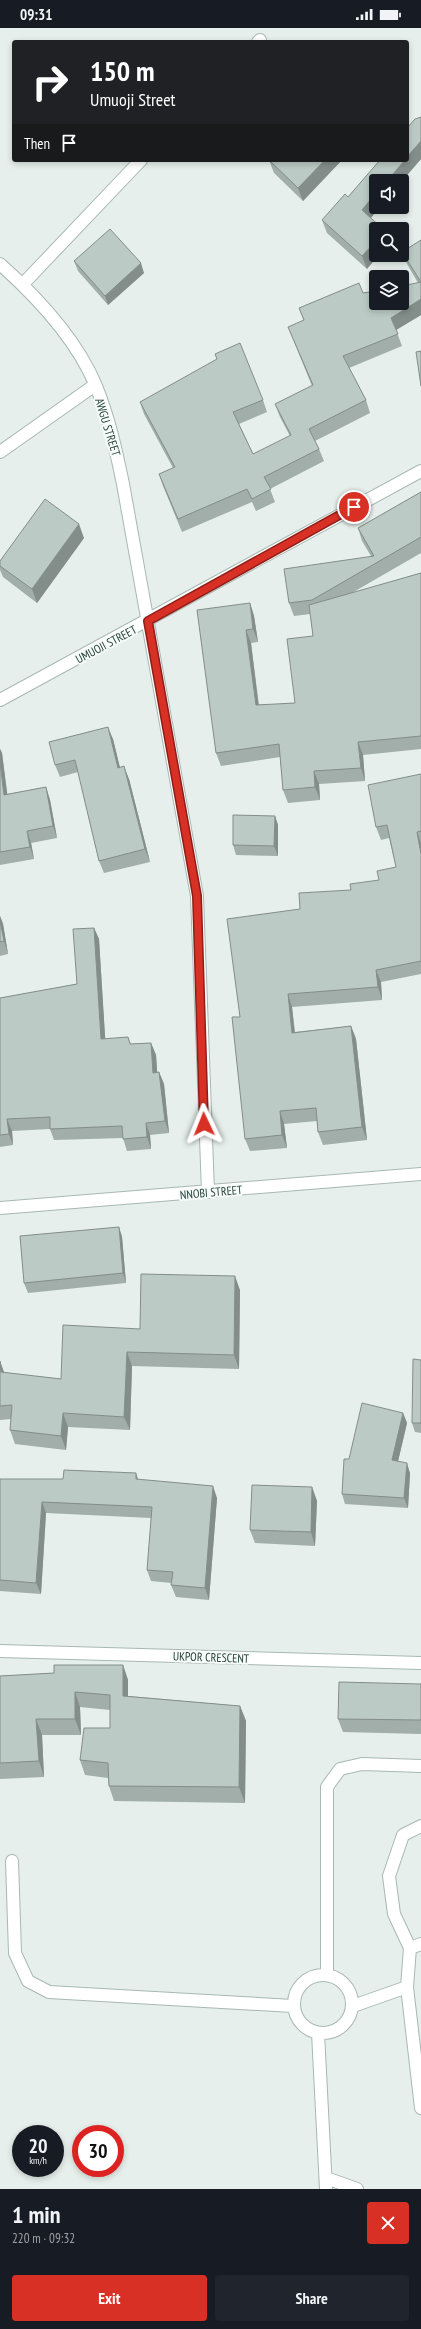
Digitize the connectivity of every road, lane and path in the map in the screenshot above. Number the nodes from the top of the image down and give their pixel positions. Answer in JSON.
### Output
{"nodes":[{"id":1,"x":139,"y":162,"type":"edge"},
{"id":2,"x":0,"y":264,"type":"edge"},
{"id":3,"x":23,"y":284,"type":"junction"},
{"id":4,"x":95,"y":385,"type":"junction"},
{"id":5,"x":0,"y":452,"type":"edge"},
{"id":6,"x":421,"y":471,"type":"edge"},
{"id":7,"x":148,"y":621,"type":"junction"},
{"id":8,"x":0,"y":700,"type":"edge"},
{"id":9,"x":421,"y":1174,"type":"edge"},
{"id":10,"x":208,"y":1192,"type":"junction"},
{"id":11,"x":0,"y":1208,"type":"edge"},
{"id":12,"x":0,"y":1651,"type":"edge"},
{"id":13,"x":421,"y":1663,"type":"edge"},
{"id":14,"x":421,"y":1766,"type":"edge"},
{"id":15,"x":421,"y":1826,"type":"edge"},
{"id":16,"x":12,"y":1861,"type":"dead end"},
{"id":17,"x":415,"y":1946,"type":"edge"},
{"id":18,"x":327,"y":1974,"type":"junction"},
{"id":19,"x":407,"y":1987,"type":"junction"},
{"id":20,"x":293,"y":2006,"type":"junction"},
{"id":21,"x":352,"y":2006,"type":"junction"},
{"id":22,"x":318,"y":2033,"type":"junction"},
{"id":23,"x":421,"y":2108,"type":"edge"},
{"id":24,"x":326,"y":2184,"type":"edge"},
{"id":25,"x":357,"y":2189,"type":"edge"}],
"edges":[{"from":1,"to":3,"type":"street"},
{"from":2,"to":3,"type":"street","name":"AWGU STREET"},
{"from":3,"to":4,"type":"street","name":"AWGU STREET"},
{"from":4,"to":5,"type":"street"},
{"from":4,"to":7,"type":"street","name":"AWGU STREET"},
{"from":6,"to":7,"type":"street","name":"UMUOJI STREET"},
{"from":7,"to":8,"type":"street","name":"UMUOJI STREET"},
{"from":7,"to":10,"type":"street","name":"AWGU STREET"},
{"from":9,"to":10,"type":"street","name":"NNOBI STREET"},
{"from":10,"to":11,"type":"street","name":"NNOBI STREET"},
{"from":12,"to":13,"type":"street","name":"UKPOR CRESCENT"},
{"from":14,"to":18,"type":"street"},
{"from":15,"to":17,"type":"street"},
{"from":16,"to":20,"type":"street"},
{"from":17,"to":19,"type":"street"},
{"from":18,"to":20,"type":"street"},
{"from":18,"to":21,"type":"street"},
{"from":19,"to":21,"type":"street"},
{"from":19,"to":23,"type":"street"},
{"from":20,"to":22,"type":"street"},
{"from":21,"to":22,"type":"street"},
{"from":22,"to":24,"type":"street"},
{"from":24,"to":25,"type":"street"}]}
